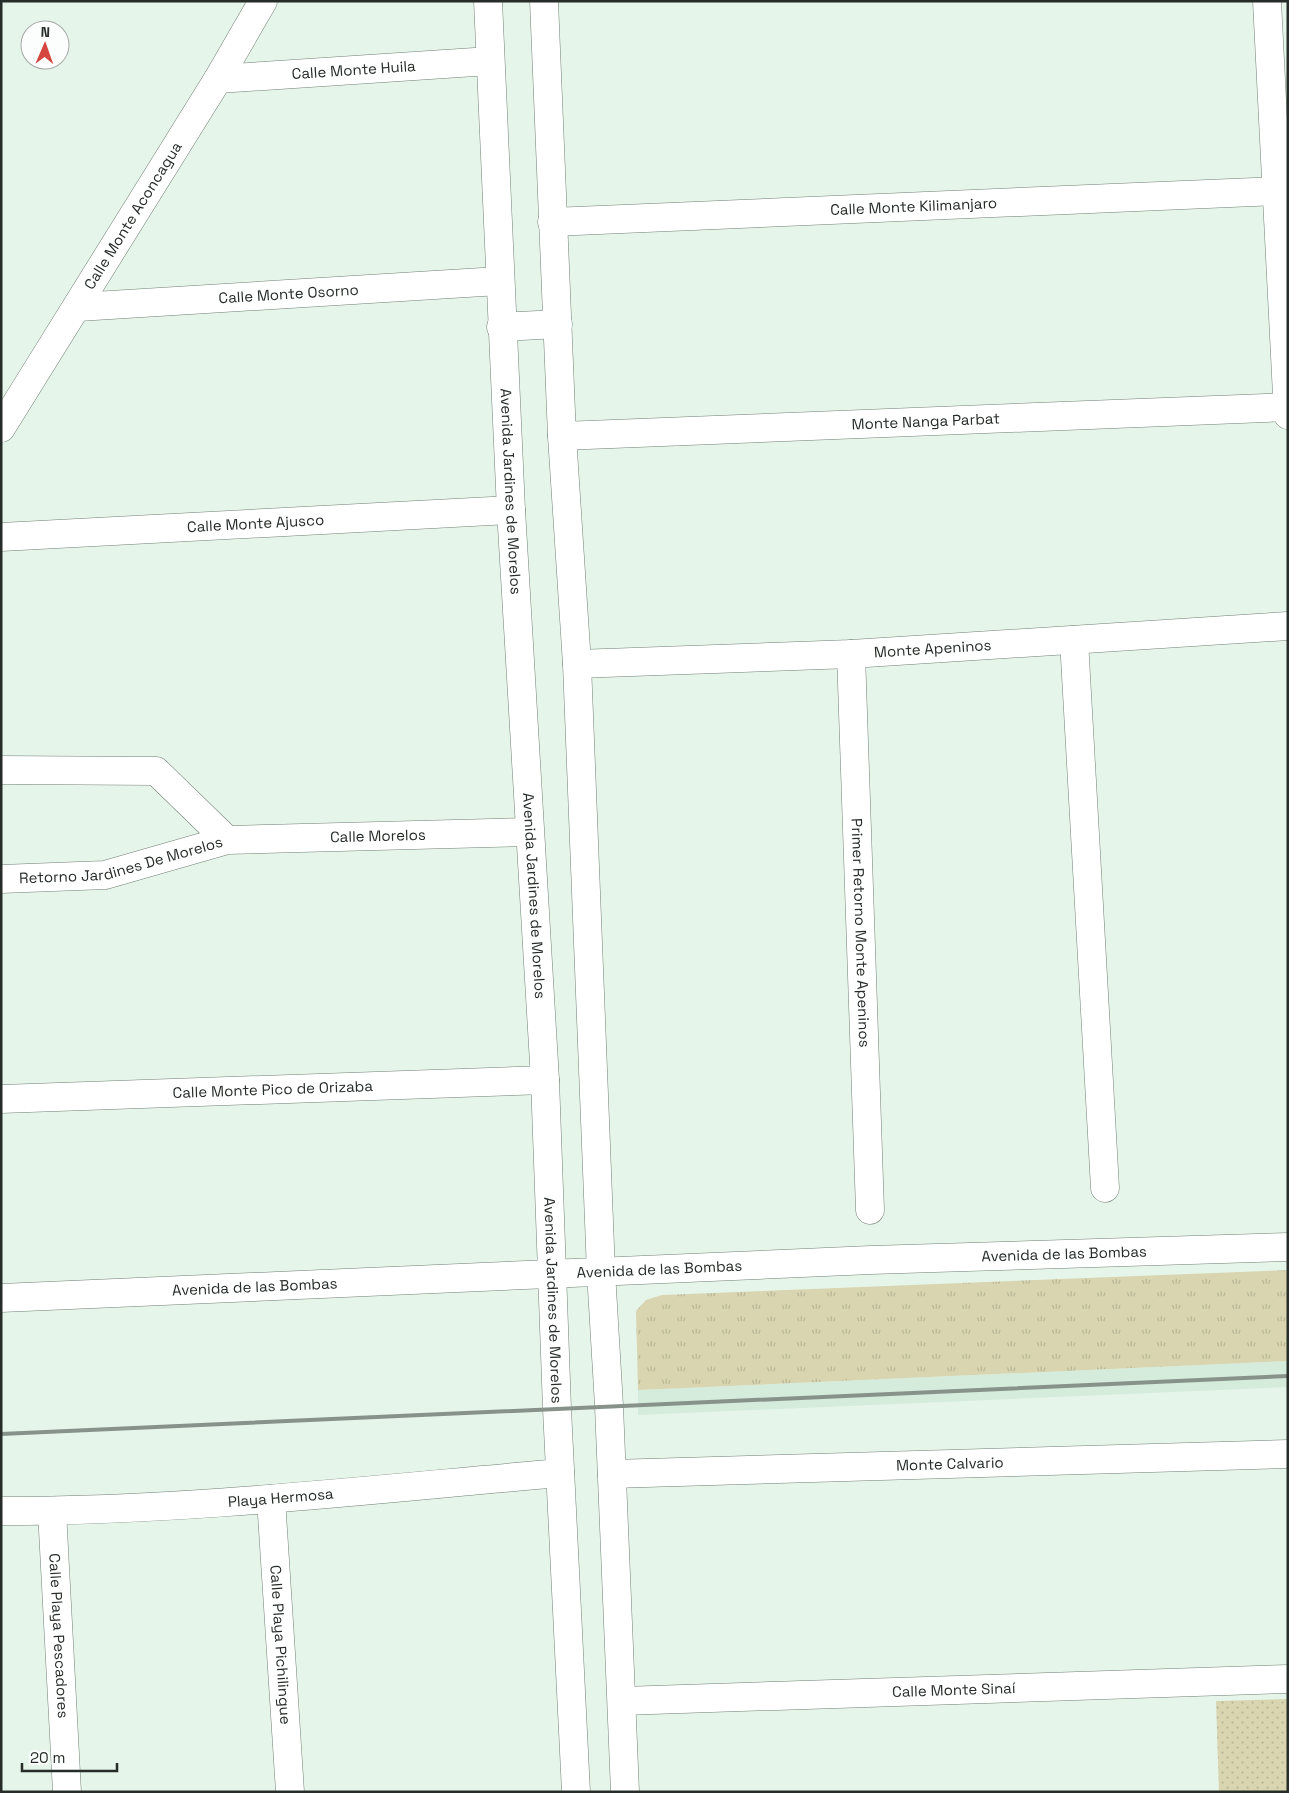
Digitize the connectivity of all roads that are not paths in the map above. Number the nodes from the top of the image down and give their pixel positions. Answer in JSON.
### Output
{"nodes":[{"id":1,"x":263,"y":1,"type":"edge"},
{"id":2,"x":488,"y":1,"type":"edge"},
{"id":3,"x":544,"y":1,"type":"edge"},
{"id":4,"x":1267,"y":1,"type":"edge"},
{"id":5,"x":490,"y":61,"type":"junction"},
{"id":6,"x":218,"y":79,"type":"junction"},
{"id":7,"x":1276,"y":191,"type":"junction"},
{"id":8,"x":552,"y":222,"type":"junction"},
{"id":9,"x":499,"y":281,"type":"junction"},
{"id":10,"x":78,"y":307,"type":"junction"},
{"id":11,"x":558,"y":324,"type":"junction"},
{"id":12,"x":501,"y":327,"type":"junction"},
{"id":13,"x":1288,"y":407,"type":"edge"},
{"id":14,"x":1288,"y":415,"type":"edge"},
{"id":15,"x":1,"y":428,"type":"edge"},
{"id":16,"x":562,"y":436,"type":"junction"},
{"id":17,"x":511,"y":510,"type":"junction"},
{"id":18,"x":1,"y":537,"type":"edge"},
{"id":19,"x":1288,"y":626,"type":"edge"},
{"id":20,"x":1074,"y":640,"type":"junction"},
{"id":21,"x":851,"y":654,"type":"junction"},
{"id":22,"x":577,"y":664,"type":"junction"},
{"id":23,"x":1,"y":770,"type":"edge"},
{"id":24,"x":530,"y":832,"type":"junction"},
{"id":25,"x":227,"y":840,"type":"junction"},
{"id":26,"x":1,"y":878,"type":"edge"},
{"id":27,"x":545,"y":1080,"type":"junction"},
{"id":28,"x":1,"y":1100,"type":"edge"},
{"id":29,"x":1105,"y":1188,"type":"dead end"},
{"id":30,"x":870,"y":1210,"type":"dead end"},
{"id":31,"x":1288,"y":1247,"type":"edge"},
{"id":32,"x":601,"y":1272,"type":"junction"},
{"id":33,"x":552,"y":1274,"type":"junction"},
{"id":34,"x":1,"y":1298,"type":"edge"},
{"id":35,"x":1288,"y":1454,"type":"edge"},
{"id":36,"x":560,"y":1472,"type":"junction"},
{"id":37,"x":612,"y":1474,"type":"junction"},
{"id":38,"x":271,"y":1499,"type":"junction"},
{"id":39,"x":1,"y":1511,"type":"edge"},
{"id":40,"x":52,"y":1511,"type":"junction"},
{"id":41,"x":1288,"y":1679,"type":"edge"},
{"id":42,"x":622,"y":1701,"type":"junction"},
{"id":43,"x":67,"y":1792,"type":"edge"},
{"id":44,"x":290,"y":1792,"type":"edge"},
{"id":45,"x":576,"y":1792,"type":"edge"},
{"id":46,"x":625,"y":1792,"type":"edge"}],
"edges":[{"from":1,"to":6,"type":"street","name":"Calle Monte Aconcagua"},
{"from":2,"to":5,"type":"street","name":"Avenida Jardines de Morelos"},
{"from":3,"to":8,"type":"street"},
{"from":4,"to":7,"type":"street"},
{"from":5,"to":6,"type":"street","name":"Calle Monte Huila"},
{"from":5,"to":9,"type":"street","name":"Avenida Jardines de Morelos"},
{"from":6,"to":10,"type":"street","name":"Calle Monte Aconcagua"},
{"from":7,"to":8,"type":"street","name":"Calle Monte Kilimanjaro"},
{"from":7,"to":13,"type":"street"},
{"from":8,"to":11,"type":"street"},
{"from":9,"to":10,"type":"street","name":"Calle Monte Osorno"},
{"from":9,"to":12,"type":"street","name":"Avenida Jardines de Morelos"},
{"from":10,"to":15,"type":"street","name":"Calle Monte Aconcagua"},
{"from":11,"to":12,"type":"street"},
{"from":11,"to":16,"type":"street"},
{"from":12,"to":17,"type":"street","name":"Avenida Jardines de Morelos"},
{"from":13,"to":14,"type":"street"},
{"from":13,"to":16,"type":"street","name":"Monte Nanga Parbat"},
{"from":16,"to":22,"type":"street"},
{"from":17,"to":18,"type":"street","name":"Calle Monte Ajusco"},
{"from":17,"to":24,"type":"street","name":"Avenida Jardines de Morelos"},
{"from":19,"to":20,"type":"street","name":"Monte Apeninos"},
{"from":20,"to":21,"type":"street","name":"Monte Apeninos"},
{"from":20,"to":29,"type":"street"},
{"from":21,"to":22,"type":"street","name":"Monte Apeninos"},
{"from":21,"to":30,"type":"street","name":"Primer Retorno Monte Apeninos"},
{"from":22,"to":32,"type":"street"},
{"from":23,"to":25,"type":"street","name":"Retorno Jardines De Morelos"},
{"from":24,"to":25,"type":"street","name":"Calle Morelos"},
{"from":24,"to":27,"type":"street","name":"Avenida Jardines de Morelos"},
{"from":25,"to":26,"type":"street","name":"Retorno Jardines De Morelos"},
{"from":27,"to":28,"type":"street","name":"Calle Monte Pico de Orizaba"},
{"from":27,"to":33,"type":"street","name":"Avenida Jardines de Morelos"},
{"from":31,"to":32,"type":"street","name":"Avenida de las Bombas"},
{"from":32,"to":33,"type":"street","name":"Avenida de las Bombas"},
{"from":32,"to":37,"type":"street"},
{"from":33,"to":34,"type":"street","name":"Avenida de las Bombas"},
{"from":33,"to":36,"type":"street","name":"Avenida Jardines de Morelos"},
{"from":35,"to":37,"type":"street","name":"Monte Calvario"},
{"from":36,"to":38,"type":"street","name":"Playa Hermosa"},
{"from":36,"to":45,"type":"street","name":"Avenida Jardines de Morelos"},
{"from":37,"to":42,"type":"street"},
{"from":38,"to":40,"type":"street","name":"Playa Hermosa"},
{"from":38,"to":44,"type":"street","name":"Calle Playa Pichilingue"},
{"from":39,"to":40,"type":"street","name":"Playa Hermosa"},
{"from":40,"to":43,"type":"street","name":"Calle Playa Pescadores"},
{"from":41,"to":42,"type":"street","name":"Calle Monte Sinaí"},
{"from":42,"to":46,"type":"street"}]}
